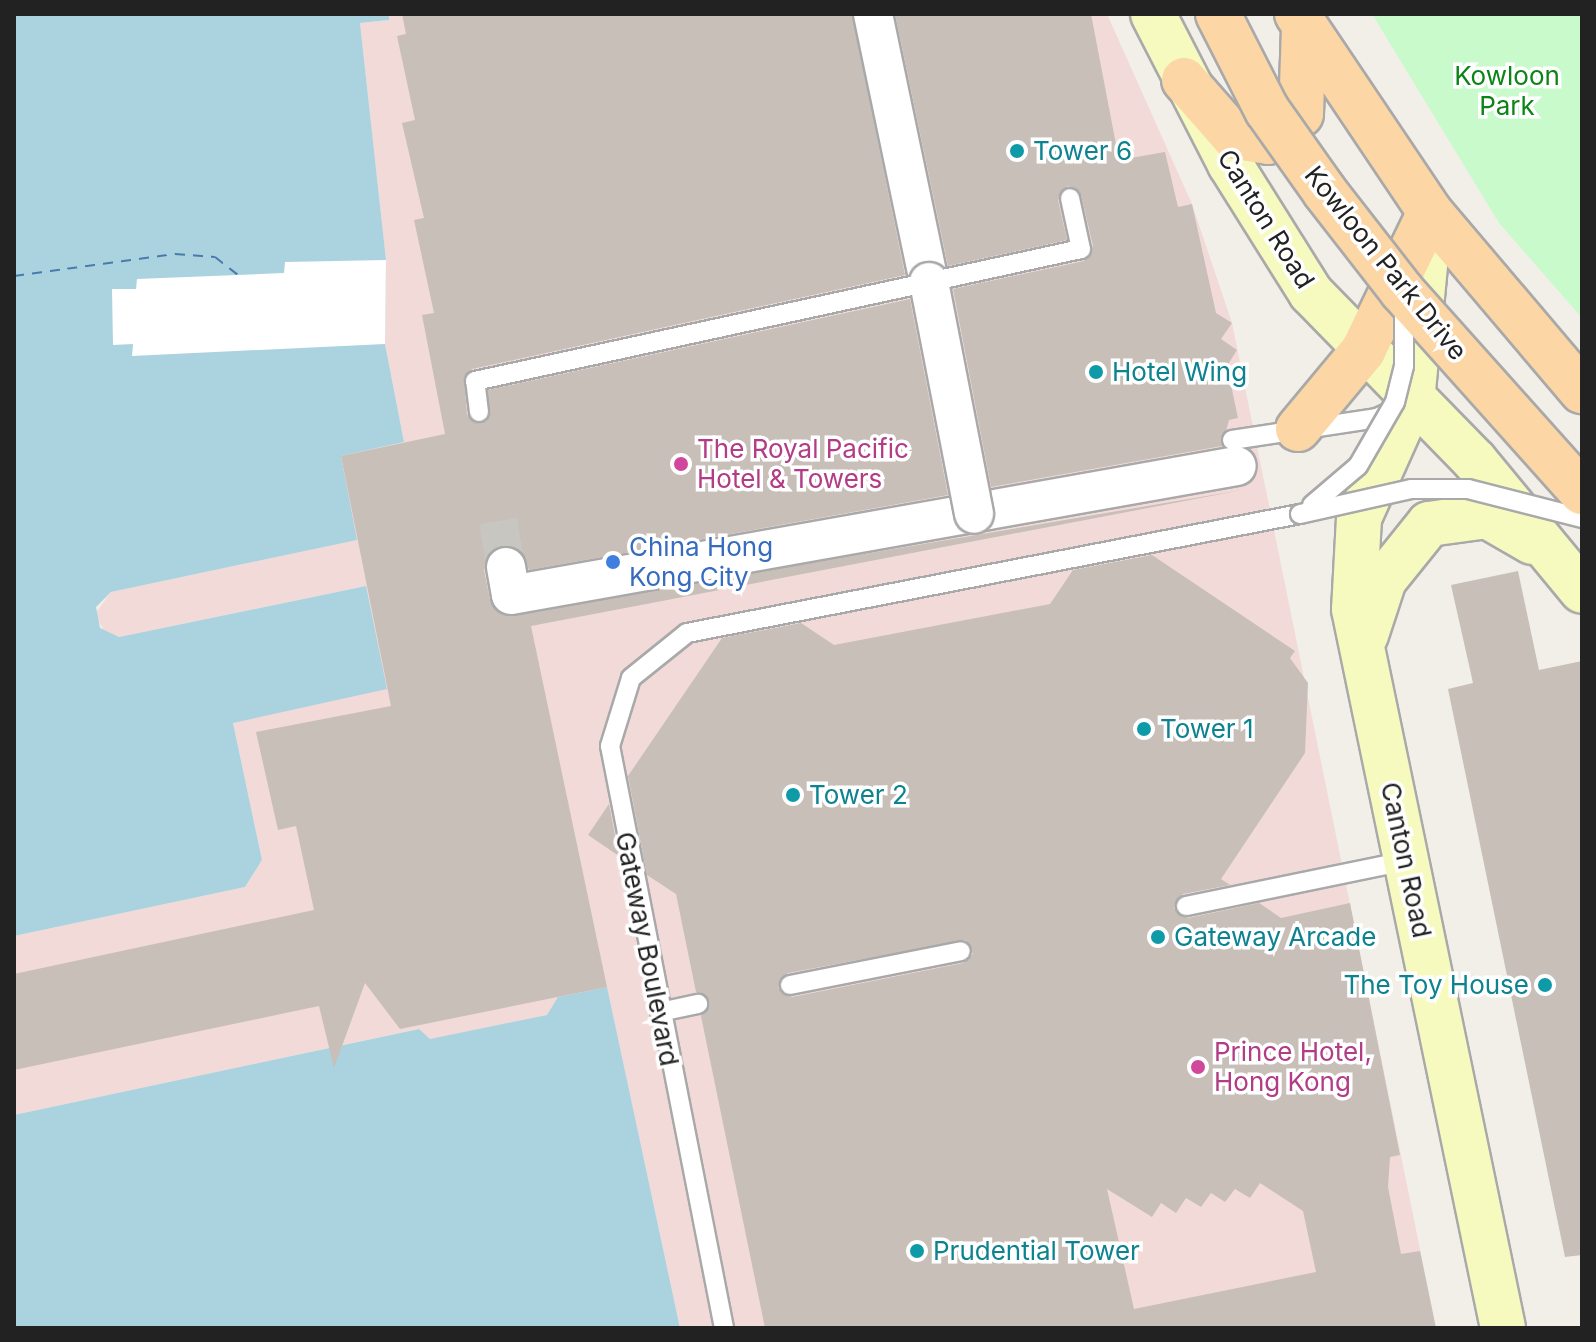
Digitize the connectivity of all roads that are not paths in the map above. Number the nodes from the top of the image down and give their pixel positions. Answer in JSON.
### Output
{"nodes":[{"id":1,"x":873,"y":14,"type":"edge"},
{"id":2,"x":1153,"y":14,"type":"edge"},
{"id":3,"x":1218,"y":14,"type":"edge"},
{"id":4,"x":1300,"y":21,"type":"edge"},
{"id":5,"x":1184,"y":80,"type":"junction"},
{"id":6,"x":1070,"y":198,"type":"dead end"},
{"id":7,"x":1430,"y":212,"type":"junction"},
{"id":8,"x":929,"y":282,"type":"junction"},
{"id":9,"x":1402,"y":291,"type":"junction"},
{"id":10,"x":1363,"y":351,"type":"junction"},
{"id":11,"x":1582,"y":391,"type":"edge"},
{"id":12,"x":1412,"y":400,"type":"junction"},
{"id":13,"x":479,"y":412,"type":"dead end"},
{"id":14,"x":1298,"y":429,"type":"junction"},
{"id":15,"x":1234,"y":453,"type":"joint"},
{"id":16,"x":1582,"y":492,"type":"edge"},
{"id":17,"x":974,"y":514,"type":"junction"},
{"id":18,"x":1300,"y":514,"type":"junction"},
{"id":19,"x":1582,"y":518,"type":"edge"},
{"id":20,"x":1553,"y":557,"type":"junction"},
{"id":21,"x":506,"y":567,"type":"tunnel mouth"},
{"id":22,"x":1582,"y":591,"type":"edge"},
{"id":23,"x":1364,"y":654,"type":"junction"},
{"id":24,"x":1406,"y":861,"type":"junction"},
{"id":25,"x":1186,"y":906,"type":"dead end"},
{"id":26,"x":961,"y":951,"type":"dead end"},
{"id":27,"x":790,"y":985,"type":"dead end"},
{"id":28,"x":698,"y":1004,"type":"dead end"},
{"id":29,"x":660,"y":1012,"type":"junction"},
{"id":30,"x":724,"y":1328,"type":"edge"},
{"id":31,"x":1503,"y":1328,"type":"edge"}],
"edges":[{"from":1,"to":8,"type":"street"},
{"from":2,"to":5,"type":"main road","name":"Canton Road"},
{"from":3,"to":9,"type":"main road","name":"Kowloon Park Drive","bridge":true},
{"from":4,"to":5,"type":"main road"},
{"from":4,"to":7,"type":"main road"},
{"from":5,"to":10,"type":"main road","name":"Canton Road"},
{"from":6,"to":8,"type":"lane","bridge":true},
{"from":7,"to":10,"type":"main road"},
{"from":7,"to":11,"type":"main road"},
{"from":7,"to":12,"type":"main road","name":"Canton Road"},
{"from":8,"to":13,"type":"lane","bridge":true},
{"from":8,"to":17,"type":"street","bridge":true},
{"from":9,"to":16,"type":"main road","name":"Kowloon Park Drive","bridge":true},
{"from":9,"to":18,"type":"lane","bridge":true},
{"from":10,"to":12,"type":"main road","name":"Canton Road"},
{"from":10,"to":14,"type":"main road"},
{"from":12,"to":14,"type":"lane"},
{"from":12,"to":20,"type":"main road","name":"Canton Road"},
{"from":12,"to":23,"type":"main road","name":"Canton Road"},
{"from":14,"to":15,"type":"lane"},
{"from":15,"to":17,"type":"street"},
{"from":17,"to":21,"type":"street"},
{"from":18,"to":19,"type":"lane","name":"Gateway Boulevard","bridge":true},
{"from":18,"to":29,"type":"lane","name":"Gateway Boulevard"},
{"from":20,"to":22,"type":"main road"},
{"from":20,"to":23,"type":"main road"},
{"from":23,"to":24,"type":"main road","name":"Canton Road"},
{"from":24,"to":25,"type":"lane"},
{"from":24,"to":31,"type":"main road","name":"Canton Road"},
{"from":26,"to":27,"type":"lane"},
{"from":28,"to":29,"type":"lane"},
{"from":29,"to":30,"type":"lane","name":"Gateway Boulevard"}]}
